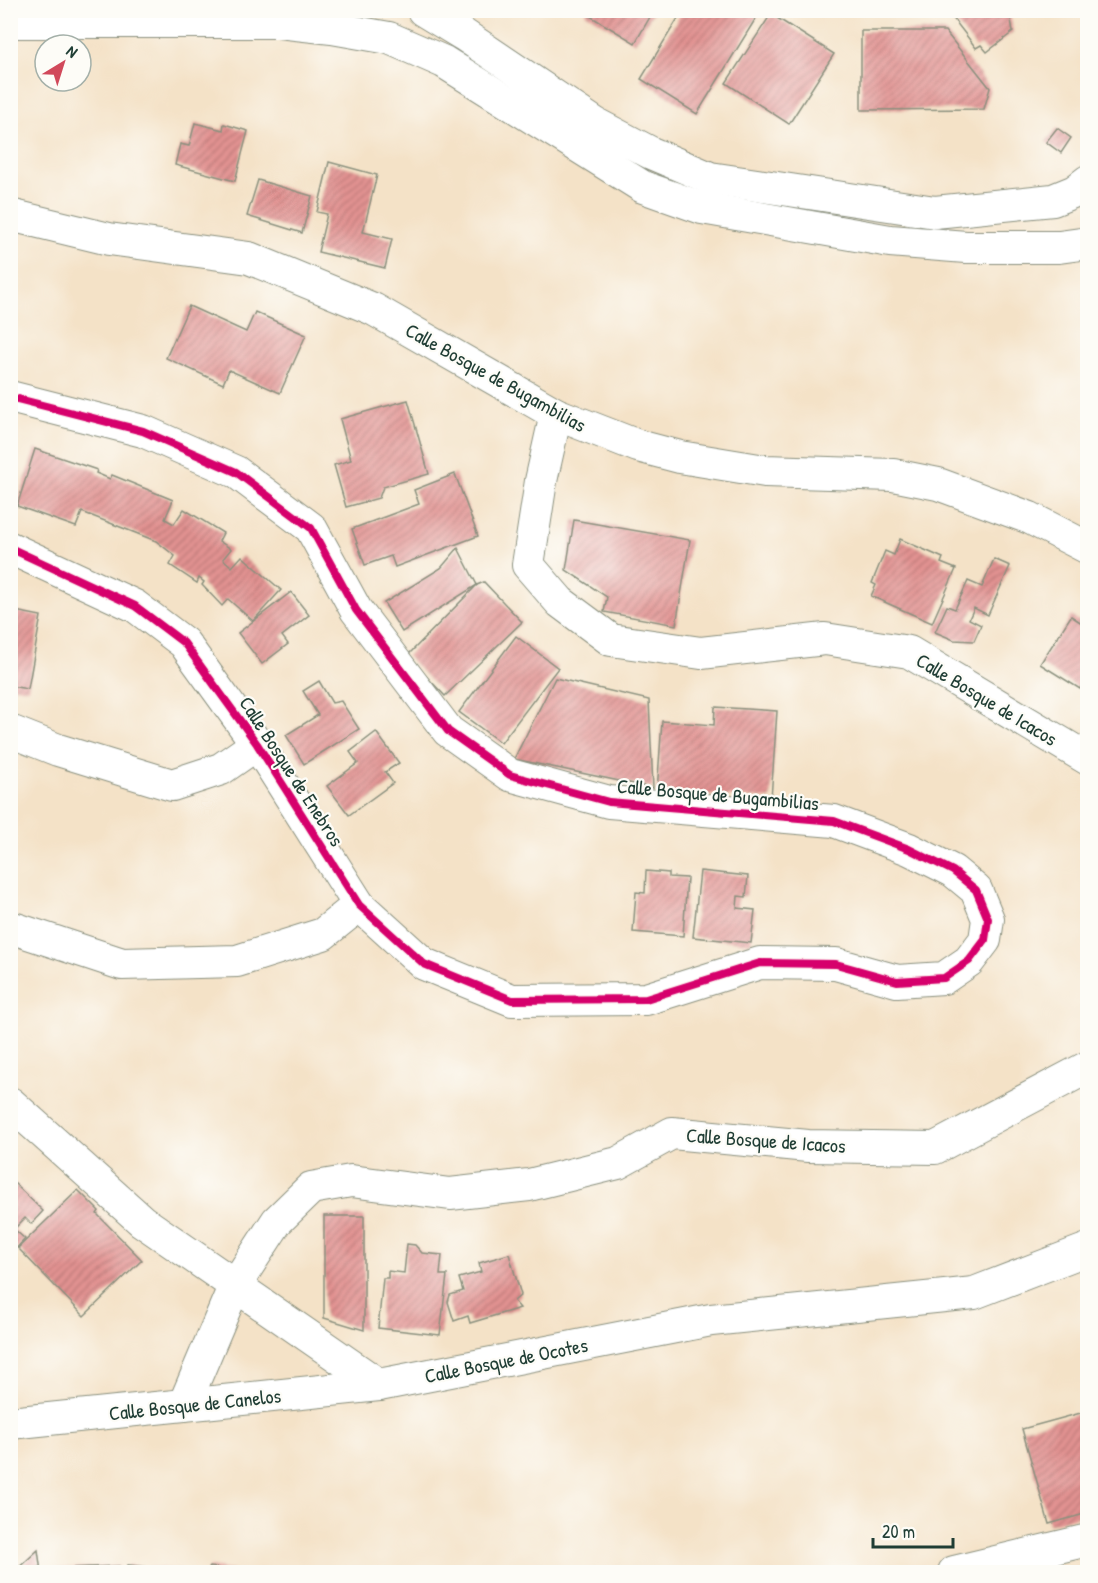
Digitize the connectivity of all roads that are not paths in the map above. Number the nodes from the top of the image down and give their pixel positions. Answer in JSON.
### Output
{"nodes":[{"id":1,"x":423,"y":10,"type":"edge"},
{"id":2,"x":10,"y":22,"type":"edge"},
{"id":3,"x":1088,"y":180,"type":"edge"},
{"id":4,"x":10,"y":215,"type":"edge"},
{"id":5,"x":1088,"y":243,"type":"edge"},
{"id":6,"x":10,"y":397,"type":"edge"},
{"id":7,"x":556,"y":414,"type":"junction"},
{"id":8,"x":10,"y":548,"type":"edge"},
{"id":9,"x":1088,"y":548,"type":"edge"},
{"id":10,"x":10,"y":731,"type":"edge"},
{"id":11,"x":257,"y":744,"type":"junction"},
{"id":12,"x":1088,"y":759,"type":"edge"},
{"id":13,"x":359,"y":905,"type":"junction"},
{"id":14,"x":10,"y":927,"type":"edge"},
{"id":15,"x":1088,"y":1067,"type":"edge"},
{"id":16,"x":10,"y":1103,"type":"edge"},
{"id":17,"x":1088,"y":1249,"type":"edge"},
{"id":18,"x":234,"y":1287,"type":"junction"},
{"id":19,"x":379,"y":1385,"type":"junction"},
{"id":20,"x":184,"y":1405,"type":"junction"},
{"id":21,"x":10,"y":1423,"type":"edge"},
{"id":22,"x":1088,"y":1539,"type":"edge"},
{"id":23,"x":954,"y":1572,"type":"edge"}],
"edges":[{"from":1,"to":3,"type":"street"},
{"from":2,"to":5,"type":"street"},
{"from":4,"to":7,"type":"street","name":"Calle Bosque de Bugambilias"},
{"from":6,"to":13,"type":"street","name":"Calle Bosque de Bugambilias"},
{"from":7,"to":9,"type":"street","name":"Calle Bosque de Bugambilias"},
{"from":7,"to":12,"type":"street","name":"Calle Bosque de Icacos"},
{"from":8,"to":11,"type":"street","name":"Calle Bosque de Enebros"},
{"from":10,"to":11,"type":"street"},
{"from":11,"to":13,"type":"street","name":"Calle Bosque de Enebros"},
{"from":13,"to":14,"type":"street"},
{"from":15,"to":18,"type":"street","name":"Calle Bosque de Icacos"},
{"from":16,"to":18,"type":"street"},
{"from":17,"to":19,"type":"street","name":"Calle Bosque de Ocotes"},
{"from":18,"to":19,"type":"street"},
{"from":18,"to":20,"type":"street","name":"Calle Bosque de Icacos"},
{"from":19,"to":20,"type":"street","name":"Calle Bosque de Canelos"},
{"from":20,"to":21,"type":"street","name":"Calle Bosque de Canelos"},
{"from":22,"to":23,"type":"street"}]}
